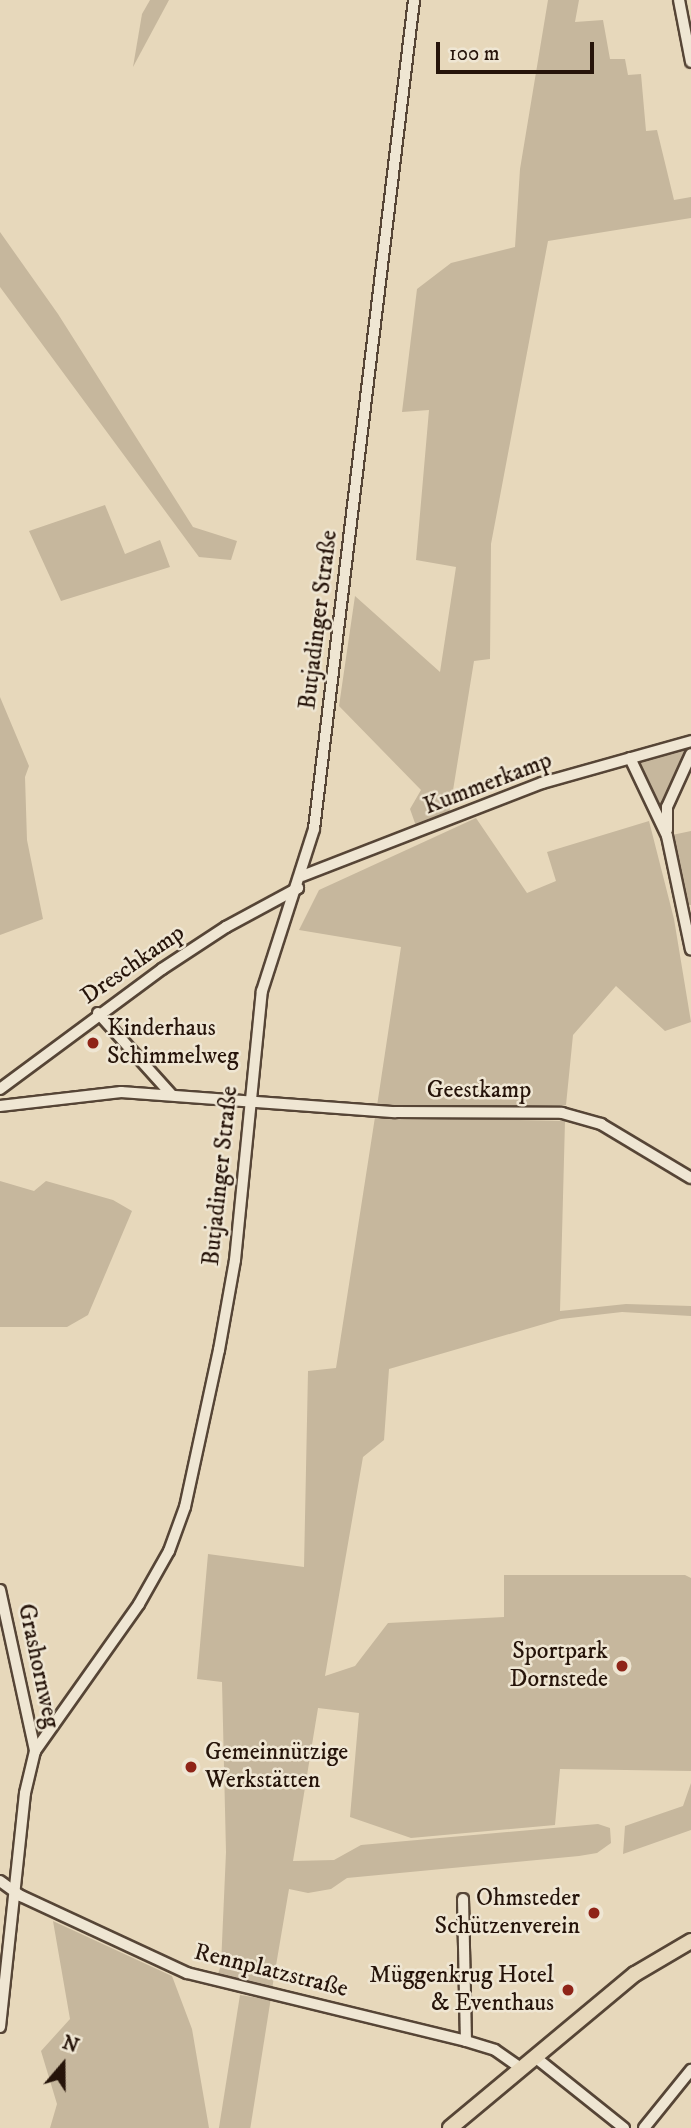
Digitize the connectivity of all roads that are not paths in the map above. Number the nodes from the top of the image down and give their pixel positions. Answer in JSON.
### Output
{"nodes":[{"id":1,"x":414,"y":0,"type":"edge"},
{"id":2,"x":679,"y":0,"type":"edge"},
{"id":3,"x":691,"y":62,"type":"edge"},
{"id":4,"x":691,"y":740,"type":"edge"},
{"id":5,"x":691,"y":754,"type":"edge"},
{"id":6,"x":630,"y":758,"type":"junction"},
{"id":7,"x":667,"y":836,"type":"junction"},
{"id":8,"x":302,"y":876,"type":"junction"},
{"id":9,"x":298,"y":888,"type":"junction"},
{"id":10,"x":691,"y":950,"type":"edge"},
{"id":11,"x":99,"y":1013,"type":"junction"},
{"id":12,"x":0,"y":1089,"type":"edge"},
{"id":13,"x":171,"y":1094,"type":"junction"},
{"id":14,"x":249,"y":1100,"type":"junction"},
{"id":15,"x":0,"y":1106,"type":"edge"},
{"id":16,"x":691,"y":1178,"type":"edge"},
{"id":17,"x":0,"y":1590,"type":"edge"},
{"id":18,"x":35,"y":1751,"type":"junction"},
{"id":19,"x":0,"y":1881,"type":"edge"},
{"id":20,"x":15,"y":1890,"type":"junction"},
{"id":21,"x":463,"y":1899,"type":"dead end"},
{"id":22,"x":691,"y":1941,"type":"edge"},
{"id":23,"x":0,"y":2027,"type":"edge"},
{"id":24,"x":466,"y":2041,"type":"junction"},
{"id":25,"x":535,"y":2057,"type":"junction"},
{"id":26,"x":521,"y":2068,"type":"junction"},
{"id":27,"x":691,"y":2070,"type":"edge"},
{"id":28,"x":450,"y":2128,"type":"edge"},
{"id":29,"x":624,"y":2128,"type":"edge"},
{"id":30,"x":644,"y":2128,"type":"edge"}],
"edges":[{"from":1,"to":8,"type":"street","name":"Butjadinger Straße"},
{"from":2,"to":3,"type":"street"},
{"from":4,"to":6,"type":"street","name":"Kummerkamp"},
{"from":5,"to":7,"type":"street"},
{"from":6,"to":7,"type":"street"},
{"from":6,"to":8,"type":"street","name":"Kummerkamp"},
{"from":7,"to":10,"type":"street"},
{"from":8,"to":9,"type":"street","name":"Butjadinger Straße"},
{"from":9,"to":11,"type":"street","name":"Dreschkamp"},
{"from":9,"to":14,"type":"street","name":"Butjadinger Straße"},
{"from":11,"to":12,"type":"street","name":"Dreschkamp"},
{"from":11,"to":13,"type":"street"},
{"from":13,"to":14,"type":"street","name":"Geestkamp"},
{"from":13,"to":15,"type":"street","name":"Geestkamp"},
{"from":14,"to":16,"type":"street","name":"Geestkamp"},
{"from":14,"to":18,"type":"street","name":"Butjadinger Straße"},
{"from":17,"to":18,"type":"street","name":"Grashornweg"},
{"from":18,"to":20,"type":"street","name":"Butjadinger Straße"},
{"from":19,"to":20,"type":"street","name":"Rennplatzstraße"},
{"from":20,"to":23,"type":"street","name":"Butjadinger Straße"},
{"from":20,"to":24,"type":"street","name":"Rennplatzstraße"},
{"from":21,"to":24,"type":"street"},
{"from":22,"to":25,"type":"main road"},
{"from":24,"to":26,"type":"street","name":"Rennplatzstraße"},
{"from":25,"to":26,"type":"main road"},
{"from":25,"to":29,"type":"street"},
{"from":26,"to":28,"type":"main road"},
{"from":27,"to":30,"type":"street"}]}
